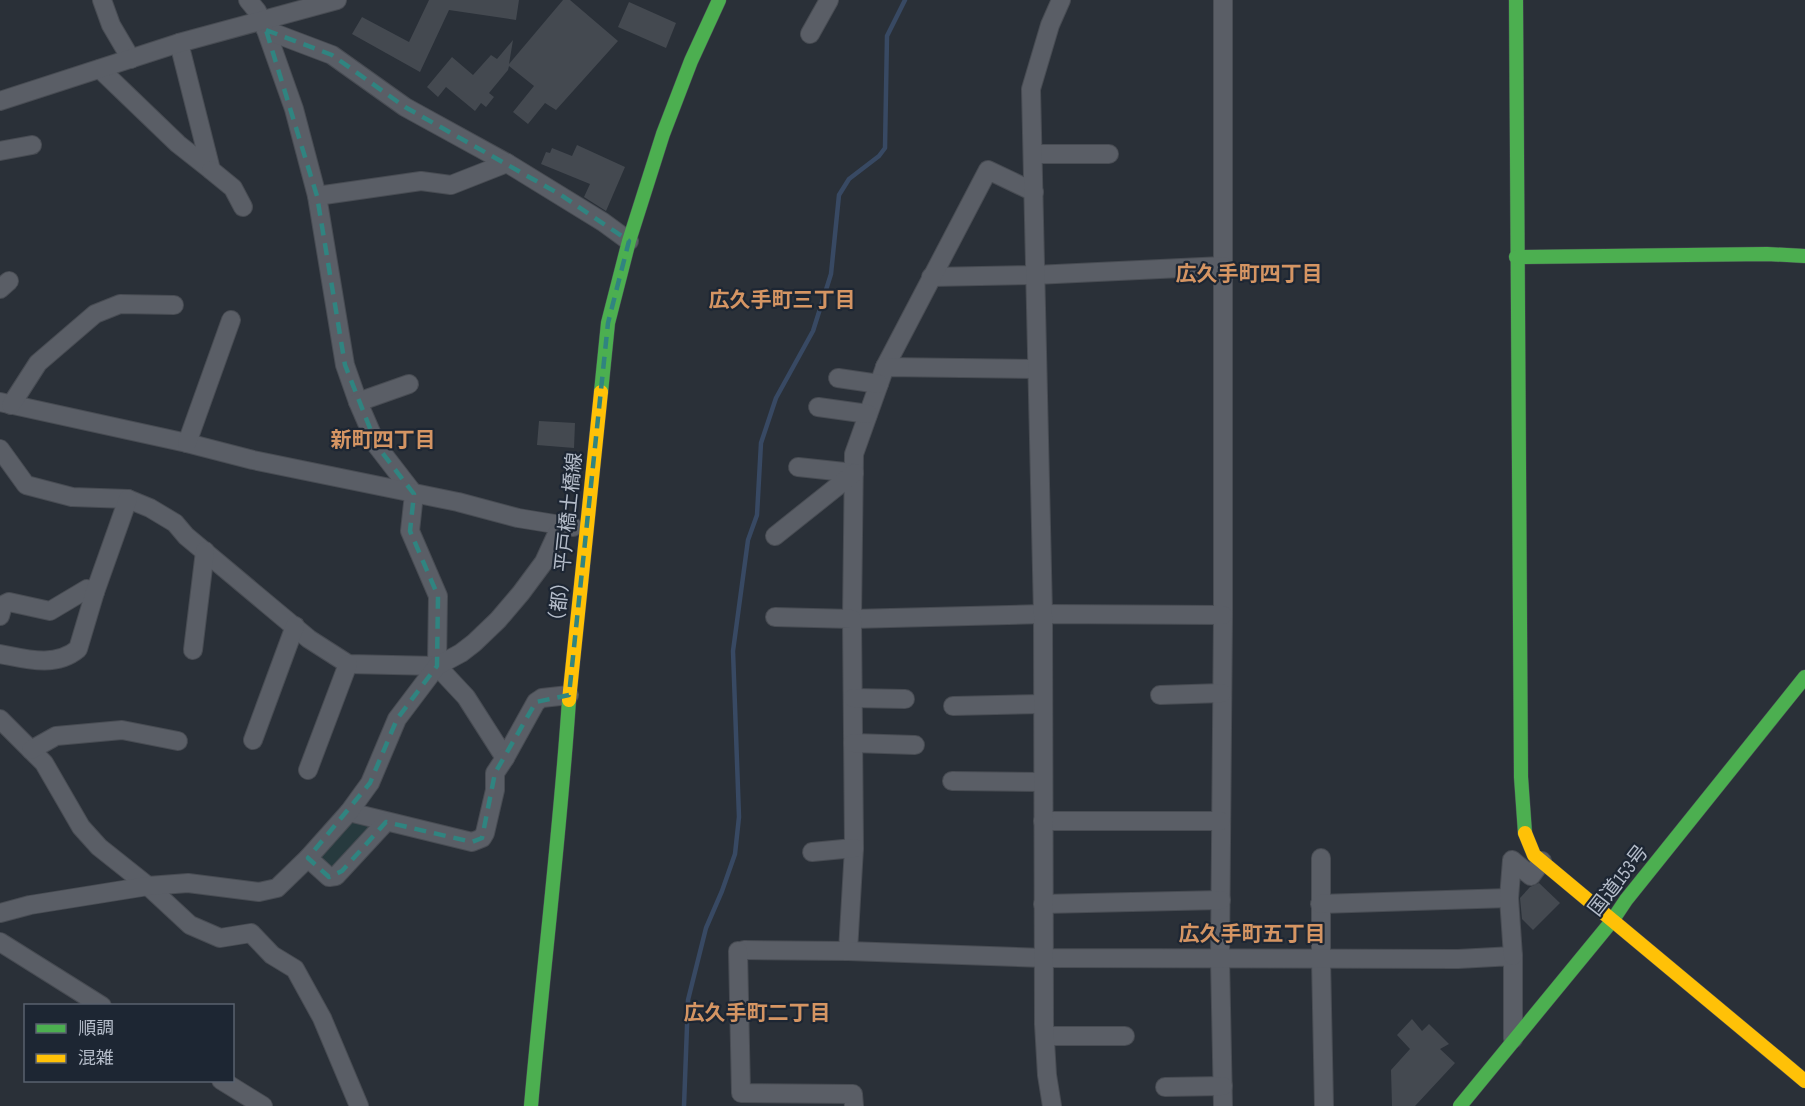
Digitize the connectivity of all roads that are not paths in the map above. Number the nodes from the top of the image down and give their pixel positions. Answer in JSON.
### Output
{"nodes":[{"id":1,"x":102,"y":0,"type":"edge"},
{"id":2,"x":248,"y":0,"type":"edge"},
{"id":3,"x":337,"y":0,"type":"edge"},
{"id":4,"x":719,"y":0,"type":"edge"},
{"id":5,"x":829,"y":0,"type":"edge"},
{"id":6,"x":1061,"y":0,"type":"edge"},
{"id":7,"x":1223,"y":0,"type":"edge"},
{"id":8,"x":1516,"y":0,"type":"edge"},
{"id":9,"x":264,"y":26,"type":"junction"},
{"id":10,"x":810,"y":34,"type":"dead end"},
{"id":11,"x":179,"y":44,"type":"junction"},
{"id":12,"x":131,"y":59,"type":"junction"},
{"id":13,"x":100,"y":69,"type":"junction"},
{"id":14,"x":0,"y":101,"type":"edge"},
{"id":15,"x":32,"y":144,"type":"dead end"},
{"id":16,"x":0,"y":151,"type":"edge"},
{"id":17,"x":1033,"y":154,"type":"junction"},
{"id":18,"x":1109,"y":154,"type":"dead end"},
{"id":19,"x":507,"y":163,"type":"junction"},
{"id":20,"x":211,"y":170,"type":"junction"},
{"id":21,"x":1034,"y":192,"type":"junction"},
{"id":22,"x":317,"y":196,"type":"junction"},
{"id":23,"x":243,"y":207,"type":"dead end"},
{"id":24,"x":629,"y":241,"type":"junction"},
{"id":25,"x":1805,"y":256,"type":"edge"},
{"id":26,"x":1516,"y":257,"type":"junction"},
{"id":27,"x":1223,"y":266,"type":"junction"},
{"id":28,"x":1035,"y":275,"type":"junction"},
{"id":29,"x":931,"y":277,"type":"junction"},
{"id":30,"x":174,"y":305,"type":"dead end"},
{"id":31,"x":231,"y":320,"type":"dead end"},
{"id":32,"x":1037,"y":369,"type":"junction"},
{"id":33,"x":882,"y":376,"type":"junction"},
{"id":34,"x":838,"y":378,"type":"dead end"},
{"id":35,"x":409,"y":384,"type":"dead end"},
{"id":36,"x":358,"y":402,"type":"junction"},
{"id":37,"x":6,"y":404,"type":"edge"},
{"id":38,"x":818,"y":407,"type":"dead end"},
{"id":39,"x":868,"y":414,"type":"junction"},
{"id":40,"x":187,"y":443,"type":"junction"},
{"id":41,"x":0,"y":449,"type":"edge"},
{"id":42,"x":798,"y":467,"type":"dead end"},
{"id":43,"x":854,"y":473,"type":"junction"},
{"id":44,"x":414,"y":494,"type":"junction"},
{"id":45,"x":128,"y":499,"type":"junction"},
{"id":46,"x":561,"y":525,"type":"junction"},
{"id":47,"x":587,"y":529,"type":"junction"},
{"id":48,"x":775,"y":536,"type":"dead end"},
{"id":49,"x":205,"y":551,"type":"junction"},
{"id":50,"x":95,"y":592,"type":"junction"},
{"id":51,"x":1042,"y":614,"type":"junction"},
{"id":52,"x":1223,"y":615,"type":"junction"},
{"id":53,"x":0,"y":616,"type":"edge"},
{"id":54,"x":775,"y":617,"type":"dead end"},
{"id":55,"x":852,"y":619,"type":"junction"},
{"id":56,"x":295,"y":626,"type":"junction"},
{"id":57,"x":193,"y":650,"type":"dead end"},
{"id":58,"x":0,"y":654,"type":"edge"},
{"id":59,"x":348,"y":664,"type":"junction"},
{"id":60,"x":437,"y":666,"type":"junction"},
{"id":61,"x":1805,"y":677,"type":"edge"},
{"id":62,"x":1222,"y":693,"type":"junction"},
{"id":63,"x":569,"y":695,"type":"junction"},
{"id":64,"x":1160,"y":695,"type":"dead end"},
{"id":65,"x":853,"y":698,"type":"junction"},
{"id":66,"x":905,"y":699,"type":"dead end"},
{"id":67,"x":1043,"y":704,"type":"junction"},
{"id":68,"x":953,"y":705,"type":"dead end"},
{"id":69,"x":0,"y":719,"type":"edge"},
{"id":70,"x":253,"y":740,"type":"dead end"},
{"id":71,"x":178,"y":741,"type":"dead end"},
{"id":72,"x":853,"y":742,"type":"junction"},
{"id":73,"x":915,"y":745,"type":"dead end"},
{"id":74,"x":31,"y":750,"type":"junction"},
{"id":75,"x":505,"y":758,"type":"junction"},
{"id":76,"x":308,"y":770,"type":"dead end"},
{"id":77,"x":952,"y":781,"type":"dead end"},
{"id":78,"x":1043,"y":782,"type":"junction"},
{"id":79,"x":349,"y":812,"type":"junction"},
{"id":80,"x":1043,"y":821,"type":"junction"},
{"id":81,"x":1221,"y":821,"type":"junction"},
{"id":82,"x":386,"y":822,"type":"junction"},
{"id":83,"x":854,"y":848,"type":"junction"},
{"id":84,"x":812,"y":852,"type":"dead end"},
{"id":85,"x":308,"y":858,"type":"junction"},
{"id":86,"x":1321,"y":858,"type":"dead end"},
{"id":87,"x":1542,"y":861,"type":"junction"},
{"id":88,"x":148,"y":886,"type":"junction"},
{"id":89,"x":1509,"y":898,"type":"junction"},
{"id":90,"x":1221,"y":900,"type":"junction"},
{"id":91,"x":1043,"y":904,"type":"junction"},
{"id":92,"x":1320,"y":904,"type":"junction"},
{"id":93,"x":0,"y":913,"type":"edge"},
{"id":94,"x":1612,"y":921,"type":"junction"},
{"id":95,"x":0,"y":942,"type":"edge"},
{"id":96,"x":848,"y":951,"type":"junction"},
{"id":97,"x":1513,"y":956,"type":"junction"},
{"id":98,"x":1044,"y":958,"type":"junction"},
{"id":99,"x":1220,"y":958,"type":"junction"},
{"id":100,"x":1321,"y":959,"type":"junction"},
{"id":101,"x":100,"y":1004,"type":"edge"},
{"id":102,"x":1045,"y":1036,"type":"junction"},
{"id":103,"x":1125,"y":1036,"type":"dead end"},
{"id":104,"x":1513,"y":1043,"type":"junction"},
{"id":105,"x":1805,"y":1081,"type":"edge"},
{"id":106,"x":224,"y":1082,"type":"edge"},
{"id":107,"x":1223,"y":1086,"type":"junction"},
{"id":108,"x":1165,"y":1087,"type":"dead end"},
{"id":109,"x":263,"y":1106,"type":"edge"},
{"id":110,"x":359,"y":1106,"type":"edge"},
{"id":111,"x":531,"y":1106,"type":"edge"},
{"id":112,"x":854,"y":1106,"type":"edge"},
{"id":113,"x":1052,"y":1106,"type":"edge"},
{"id":114,"x":1223,"y":1106,"type":"edge"},
{"id":115,"x":1324,"y":1106,"type":"edge"},
{"id":116,"x":1460,"y":1106,"type":"edge"}],
"edges":[{"from":1,"to":12,"type":"street"},
{"from":2,"to":9,"type":"street"},
{"from":3,"to":9,"type":"street"},
{"from":4,"to":24,"type":"main road","name":"（都）平戸橋土橋線"},
{"from":5,"to":10,"type":"street"},
{"from":6,"to":17,"type":"street"},
{"from":7,"to":27,"type":"street"},
{"from":8,"to":26,"type":"main road"},
{"from":9,"to":11,"type":"street"},
{"from":9,"to":19,"type":"street"},
{"from":9,"to":22,"type":"street"},
{"from":11,"to":12,"type":"street"},
{"from":11,"to":20,"type":"street"},
{"from":12,"to":13,"type":"street"},
{"from":13,"to":14,"type":"street"},
{"from":13,"to":20,"type":"street"},
{"from":15,"to":16,"type":"street"},
{"from":17,"to":18,"type":"street"},
{"from":17,"to":21,"type":"street"},
{"from":19,"to":22,"type":"street"},
{"from":19,"to":24,"type":"street"},
{"from":20,"to":23,"type":"street"},
{"from":21,"to":28,"type":"street"},
{"from":21,"to":29,"type":"street"},
{"from":22,"to":36,"type":"street"},
{"from":24,"to":47,"type":"main road","name":"（都）平戸橋土橋線"},
{"from":25,"to":26,"type":"main road"},
{"from":26,"to":87,"type":"main road"},
{"from":27,"to":28,"type":"street"},
{"from":27,"to":52,"type":"street"},
{"from":28,"to":29,"type":"street"},
{"from":28,"to":32,"type":"street"},
{"from":29,"to":33,"type":"street"},
{"from":30,"to":37,"type":"street"},
{"from":31,"to":40,"type":"street"},
{"from":32,"to":33,"type":"street"},
{"from":32,"to":51,"type":"street"},
{"from":33,"to":34,"type":"street"},
{"from":33,"to":39,"type":"street"},
{"from":35,"to":36,"type":"street"},
{"from":36,"to":44,"type":"street"},
{"from":37,"to":40,"type":"street"},
{"from":38,"to":39,"type":"street"},
{"from":39,"to":43,"type":"street"},
{"from":40,"to":44,"type":"street"},
{"from":41,"to":45,"type":"street"},
{"from":42,"to":43,"type":"street"},
{"from":43,"to":48,"type":"street"},
{"from":43,"to":55,"type":"street"},
{"from":44,"to":46,"type":"street"},
{"from":44,"to":60,"type":"street"},
{"from":45,"to":49,"type":"street"},
{"from":45,"to":50,"type":"street"},
{"from":46,"to":47,"type":"street"},
{"from":46,"to":60,"type":"street"},
{"from":47,"to":63,"type":"main road","name":"（都）平戸橋土橋線"},
{"from":49,"to":56,"type":"street"},
{"from":49,"to":57,"type":"street"},
{"from":50,"to":53,"type":"street"},
{"from":50,"to":58,"type":"street"},
{"from":51,"to":52,"type":"street"},
{"from":51,"to":55,"type":"street"},
{"from":51,"to":67,"type":"street"},
{"from":52,"to":62,"type":"street"},
{"from":54,"to":55,"type":"street"},
{"from":55,"to":65,"type":"street"},
{"from":56,"to":59,"type":"street"},
{"from":56,"to":70,"type":"street"},
{"from":59,"to":60,"type":"street"},
{"from":59,"to":76,"type":"street"},
{"from":60,"to":75,"type":"street"},
{"from":60,"to":79,"type":"street"},
{"from":61,"to":94,"type":"main road","name":"国道153号"},
{"from":62,"to":64,"type":"street"},
{"from":62,"to":81,"type":"street"},
{"from":63,"to":75,"type":"street"},
{"from":63,"to":111,"type":"main road","name":"（都）平戸橋土橋線"},
{"from":65,"to":66,"type":"street"},
{"from":65,"to":72,"type":"street"},
{"from":67,"to":68,"type":"street"},
{"from":67,"to":78,"type":"street"},
{"from":69,"to":74,"type":"street"},
{"from":71,"to":74,"type":"street"},
{"from":72,"to":73,"type":"street"},
{"from":72,"to":83,"type":"street"},
{"from":74,"to":88,"type":"street"},
{"from":75,"to":82,"type":"street"},
{"from":77,"to":78,"type":"street"},
{"from":78,"to":80,"type":"street"},
{"from":79,"to":82,"type":"street"},
{"from":79,"to":85,"type":"street"},
{"from":80,"to":81,"type":"street"},
{"from":80,"to":91,"type":"street"},
{"from":81,"to":90,"type":"street"},
{"from":82,"to":85,"type":"street"},
{"from":83,"to":84,"type":"street"},
{"from":83,"to":96,"type":"street"},
{"from":85,"to":88,"type":"street"},
{"from":86,"to":92,"type":"street"},
{"from":87,"to":89,"type":"street"},
{"from":87,"to":94,"type":"main road"},
{"from":88,"to":93,"type":"street"},
{"from":88,"to":110,"type":"street"},
{"from":89,"to":92,"type":"street"},
{"from":89,"to":97,"type":"street"},
{"from":90,"to":91,"type":"street"},
{"from":90,"to":99,"type":"street"},
{"from":91,"to":98,"type":"street"},
{"from":92,"to":100,"type":"street"},
{"from":94,"to":104,"type":"main road","name":"国道153号"},
{"from":94,"to":105,"type":"main road"},
{"from":95,"to":101,"type":"street"},
{"from":96,"to":98,"type":"street"},
{"from":96,"to":112,"type":"street"},
{"from":97,"to":100,"type":"street"},
{"from":97,"to":104,"type":"street"},
{"from":98,"to":99,"type":"street"},
{"from":98,"to":102,"type":"street"},
{"from":99,"to":100,"type":"street"},
{"from":99,"to":107,"type":"street"},
{"from":100,"to":115,"type":"street"},
{"from":102,"to":103,"type":"street"},
{"from":102,"to":113,"type":"street"},
{"from":104,"to":116,"type":"main road","name":"国道153号"},
{"from":106,"to":109,"type":"street"},
{"from":107,"to":108,"type":"street"},
{"from":107,"to":114,"type":"street"}]}
